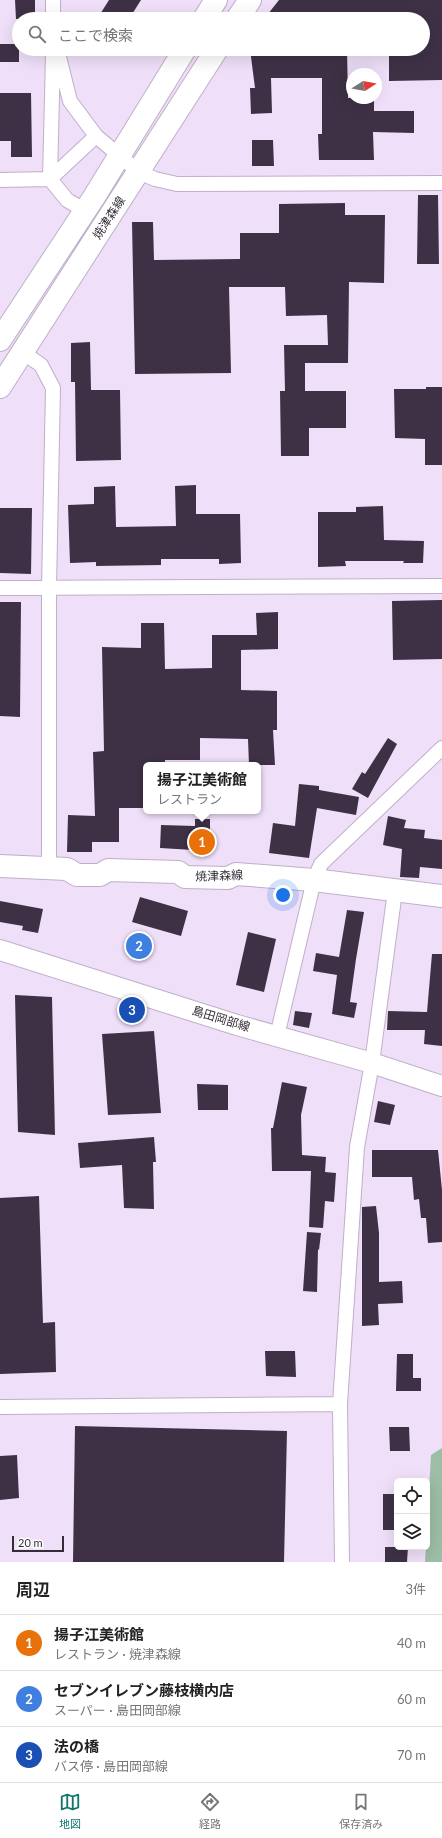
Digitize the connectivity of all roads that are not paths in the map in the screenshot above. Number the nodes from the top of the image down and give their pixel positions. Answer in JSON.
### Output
{"nodes":[{"id":1,"x":53,"y":0,"type":"edge"},
{"id":2,"x":216,"y":0,"type":"edge"},
{"id":3,"x":250,"y":0,"type":"edge"},
{"id":4,"x":53,"y":12,"type":"edge"},
{"id":5,"x":208,"y":12,"type":"edge"},
{"id":6,"x":242,"y":12,"type":"edge"},
{"id":7,"x":53,"y":56,"type":"edge"},
{"id":8,"x":59,"y":56,"type":"edge"},
{"id":9,"x":181,"y":56,"type":"edge"},
{"id":10,"x":213,"y":56,"type":"edge"},
{"id":11,"x":96,"y":136,"type":"junction"},
{"id":12,"x":119,"y":157,"type":"junction"},
{"id":13,"x":139,"y":172,"type":"junction"},
{"id":14,"x":50,"y":179,"type":"junction"},
{"id":15,"x":0,"y":180,"type":"edge"},
{"id":16,"x":442,"y":183,"type":"edge"},
{"id":17,"x":84,"y":210,"type":"junction"},
{"id":18,"x":0,"y":340,"type":"edge"},
{"id":19,"x":22,"y":352,"type":"junction"},
{"id":20,"x":0,"y":387,"type":"edge"},
{"id":21,"x":442,"y":586,"type":"edge"},
{"id":22,"x":0,"y":588,"type":"edge"},
{"id":23,"x":49,"y":588,"type":"junction"},
{"id":24,"x":442,"y":748,"type":"edge"},
{"id":25,"x":0,"y":866,"type":"edge"},
{"id":26,"x":49,"y":867,"type":"junction"},
{"id":27,"x":314,"y":880,"type":"junction"},
{"id":28,"x":395,"y":891,"type":"junction"},
{"id":29,"x":442,"y":896,"type":"edge"},
{"id":30,"x":0,"y":950,"type":"edge"},
{"id":31,"x":277,"y":1036,"type":"junction"},
{"id":32,"x":372,"y":1064,"type":"junction"},
{"id":33,"x":442,"y":1086,"type":"edge"},
{"id":34,"x":340,"y":1404,"type":"junction"},
{"id":35,"x":0,"y":1407,"type":"edge"},
{"id":36,"x":342,"y":1562,"type":"edge"}],
"edges":[{"from":1,"to":4,"type":"street"},
{"from":2,"to":5,"type":"main road"},
{"from":3,"to":6,"type":"main road"},
{"from":7,"to":14,"type":"street"},
{"from":8,"to":11,"type":"street"},
{"from":9,"to":12,"type":"main road","name":"焼津森線"},
{"from":10,"to":13,"type":"main road","name":"焼津森線"},
{"from":11,"to":12,"type":"street"},
{"from":11,"to":14,"type":"street"},
{"from":12,"to":13,"type":"street"},
{"from":12,"to":17,"type":"main road","name":"焼津森線"},
{"from":13,"to":16,"type":"street"},
{"from":13,"to":19,"type":"main road","name":"焼津森線"},
{"from":14,"to":15,"type":"street"},
{"from":14,"to":17,"type":"street"},
{"from":17,"to":18,"type":"main road","name":"焼津森線"},
{"from":19,"to":20,"type":"main road","name":"焼津森線"},
{"from":19,"to":23,"type":"street"},
{"from":21,"to":23,"type":"street"},
{"from":22,"to":23,"type":"street"},
{"from":23,"to":26,"type":"street"},
{"from":24,"to":27,"type":"street"},
{"from":25,"to":26,"type":"main road","name":"焼津森線"},
{"from":26,"to":27,"type":"main road","name":"焼津森線"},
{"from":27,"to":28,"type":"main road","name":"焼津森線"},
{"from":27,"to":31,"type":"street"},
{"from":28,"to":29,"type":"main road","name":"焼津森線"},
{"from":28,"to":32,"type":"street"},
{"from":30,"to":31,"type":"main road","name":"島田岡部線"},
{"from":31,"to":32,"type":"main road","name":"島田岡部線"},
{"from":32,"to":33,"type":"main road","name":"島田岡部線"},
{"from":32,"to":34,"type":"street"},
{"from":34,"to":35,"type":"street"},
{"from":34,"to":36,"type":"street"}]}
